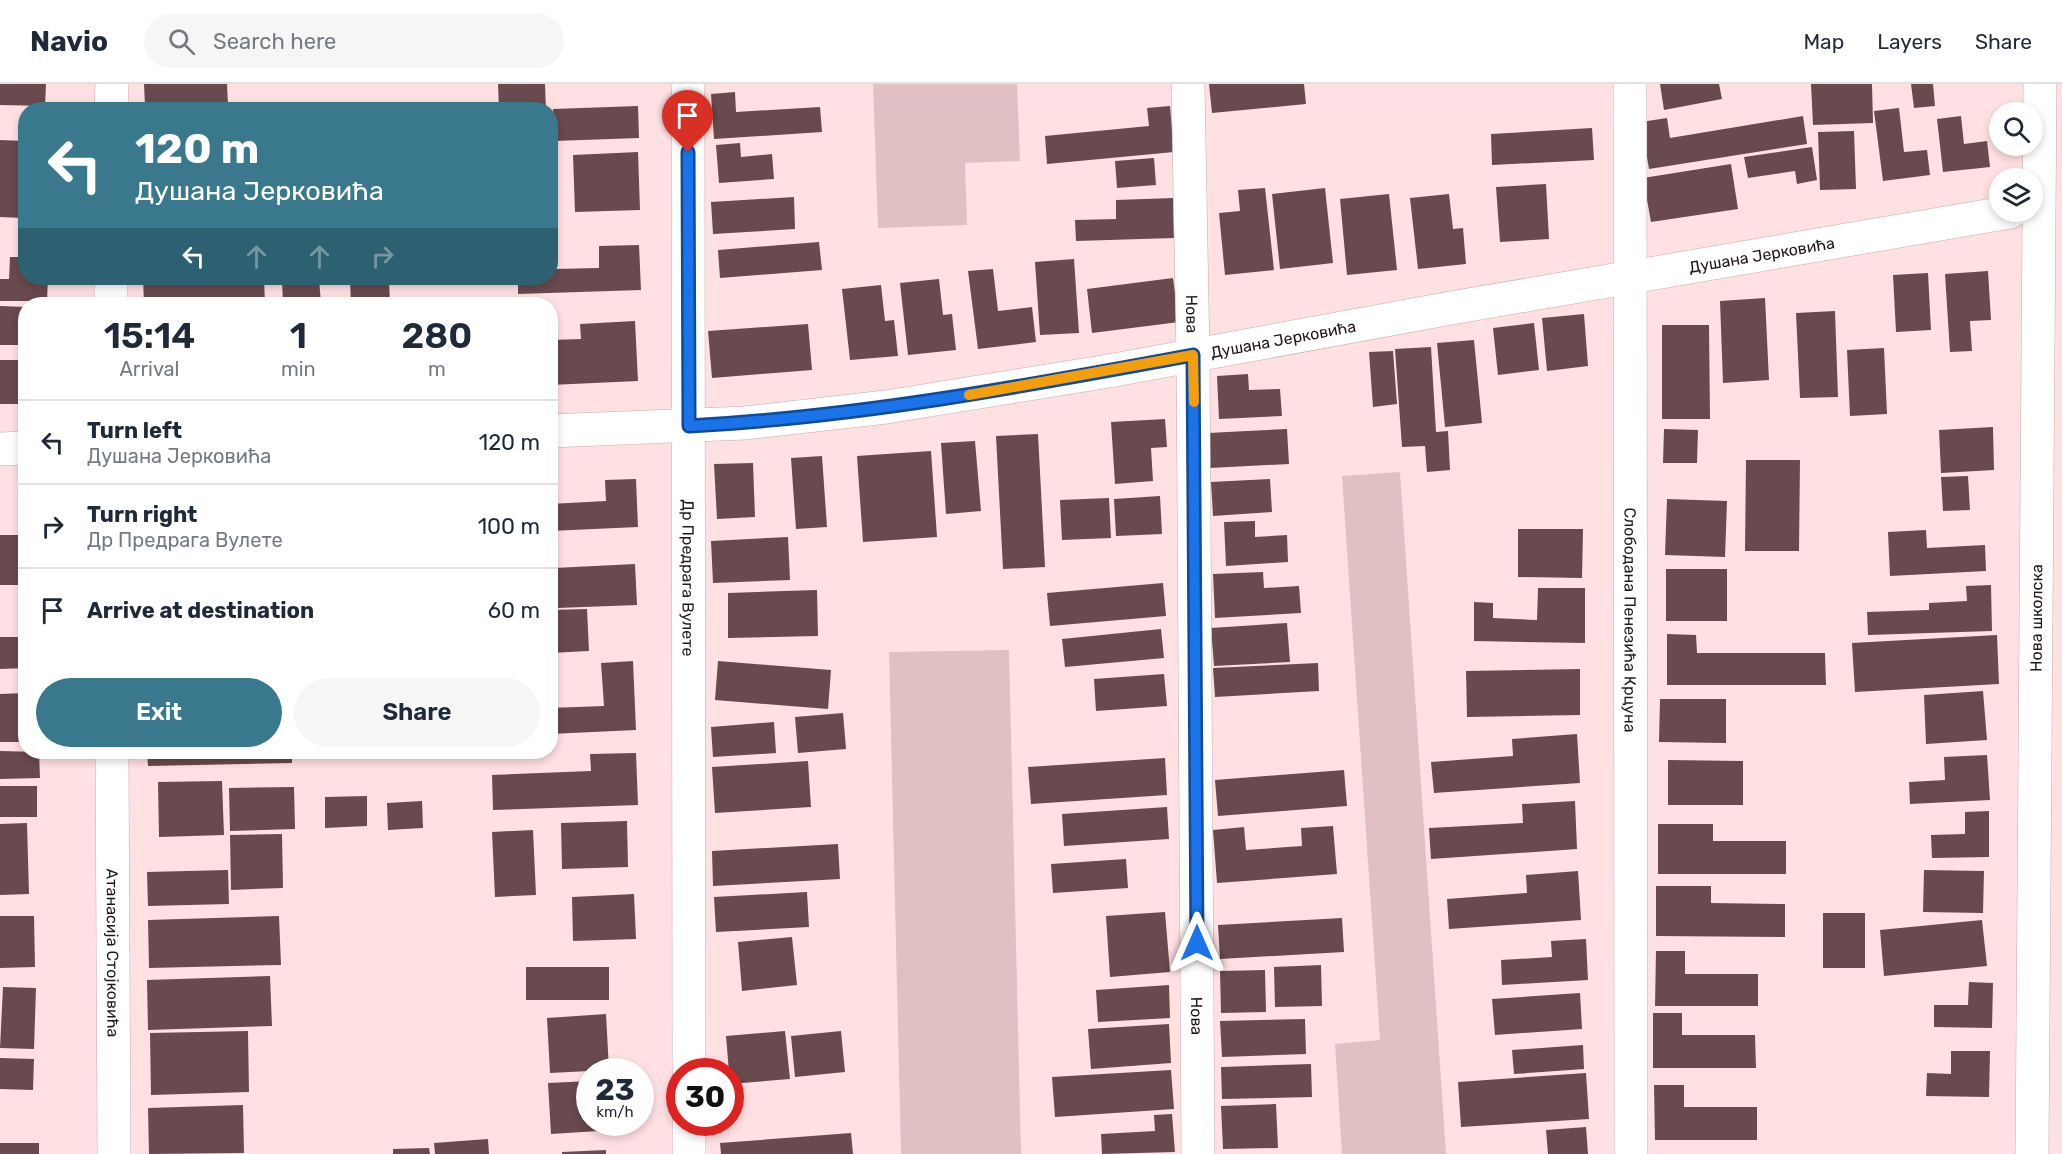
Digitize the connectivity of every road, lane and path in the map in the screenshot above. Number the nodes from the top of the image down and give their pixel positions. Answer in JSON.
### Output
{"nodes":[{"id":1,"x":112,"y":84,"type":"edge"},
{"id":2,"x":688,"y":84,"type":"edge"},
{"id":3,"x":1188,"y":84,"type":"edge"},
{"id":4,"x":1630,"y":84,"type":"edge"},
{"id":5,"x":2040,"y":84,"type":"edge"},
{"id":6,"x":111,"y":102,"type":"edge"},
{"id":7,"x":2037,"y":168,"type":"edge"},
{"id":8,"x":1989,"y":215,"type":"edge"},
{"id":9,"x":2036,"y":222,"type":"edge"},
{"id":10,"x":1630,"y":277,"type":"junction"},
{"id":11,"x":1193,"y":355,"type":"junction"},
{"id":12,"x":689,"y":426,"type":"junction"},
{"id":13,"x":558,"y":431,"type":"edge"},
{"id":14,"x":18,"y":448,"type":"edge"},
{"id":15,"x":0,"y":449,"type":"edge"},
{"id":16,"x":112,"y":759,"type":"edge"},
{"id":17,"x":689,"y":1058,"type":"edge"},
{"id":18,"x":689,"y":1136,"type":"edge"},
{"id":19,"x":114,"y":1154,"type":"edge"},
{"id":20,"x":689,"y":1154,"type":"edge"},
{"id":21,"x":1198,"y":1154,"type":"edge"},
{"id":22,"x":1632,"y":1154,"type":"edge"},
{"id":23,"x":2032,"y":1154,"type":"edge"}],
"edges":[{"from":1,"to":6,"type":"street"},
{"from":2,"to":12,"type":"street","name":"Др Предрага Вулете"},
{"from":3,"to":11,"type":"street","name":"Нова"},
{"from":4,"to":10,"type":"street","name":"Слободана Пенезића Крцуна"},
{"from":5,"to":7,"type":"street","name":"Нова школска"},
{"from":8,"to":10,"type":"street","name":"Душана Јерковића"},
{"from":9,"to":23,"type":"street","name":"Нова школска"},
{"from":10,"to":11,"type":"street","name":"Душана Јерковића"},
{"from":10,"to":22,"type":"street","name":"Слободана Пенезића Крцуна"},
{"from":11,"to":12,"type":"street","name":"Душана Јерковића"},
{"from":11,"to":21,"type":"street","name":"Нова"},
{"from":12,"to":13,"type":"street","name":"Душана Јерковића"},
{"from":12,"to":17,"type":"street","name":"Др Предрага Вулете"},
{"from":14,"to":15,"type":"street"},
{"from":16,"to":19,"type":"street","name":"Атанасија Стојковића"},
{"from":18,"to":20,"type":"street"}]}
